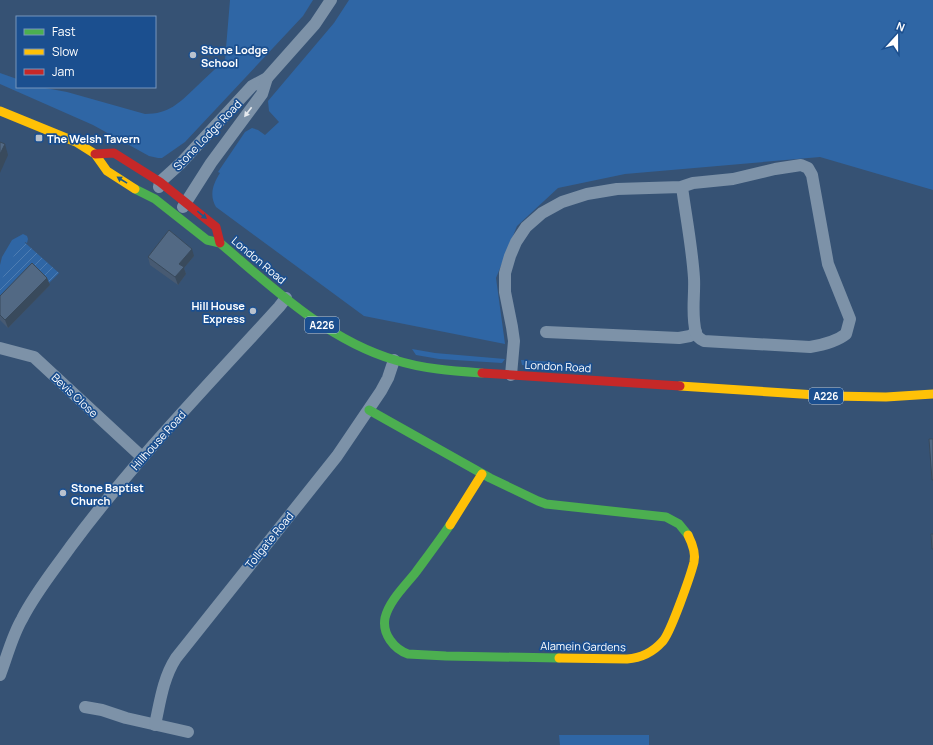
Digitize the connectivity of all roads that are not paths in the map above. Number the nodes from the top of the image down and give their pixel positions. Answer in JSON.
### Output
{"nodes":[{"id":1,"x":331,"y":0,"type":"edge"},
{"id":2,"x":267,"y":78,"type":"junction"},
{"id":3,"x":0,"y":111,"type":"edge"},
{"id":4,"x":95,"y":154,"type":"junction"},
{"id":5,"x":160,"y":182,"type":"junction"},
{"id":6,"x":682,"y":187,"type":"junction"},
{"id":7,"x":155,"y":200,"type":"junction"},
{"id":8,"x":186,"y":202,"type":"junction"},
{"id":9,"x":176,"y":216,"type":"junction"},
{"id":10,"x":220,"y":244,"type":"junction"},
{"id":11,"x":286,"y":298,"type":"junction"},
{"id":12,"x":546,"y":332,"type":"dead end"},
{"id":13,"x":696,"y":332,"type":"junction"},
{"id":14,"x":0,"y":348,"type":"edge"},
{"id":15,"x":394,"y":360,"type":"junction"},
{"id":16,"x":512,"y":375,"type":"junction"},
{"id":17,"x":933,"y":394,"type":"edge"},
{"id":18,"x":369,"y":410,"type":"junction"},
{"id":19,"x":142,"y":457,"type":"junction"},
{"id":20,"x":482,"y":474,"type":"junction"},
{"id":21,"x":0,"y":675,"type":"edge"},
{"id":22,"x":85,"y":706,"type":"dead end"},
{"id":23,"x":155,"y":724,"type":"junction"},
{"id":24,"x":188,"y":732,"type":"dead end"}],
"edges":[{"from":1,"to":2,"type":"street","name":"Stone Lodge Road"},
{"from":2,"to":5,"type":"street","name":"Stone Lodge Road"},
{"from":2,"to":8,"type":"street","name":"Stone Lodge Road","one_way":true},
{"from":3,"to":4,"type":"main road","name":"London Road","number":"A226"},
{"from":4,"to":5,"type":"main road","name":"London Road"},
{"from":7,"to":4,"type":"main road","name":"London Road","number":"A226","one_way":true},
{"from":5,"to":7,"type":"street"},
{"from":5,"to":8,"type":"main road","name":"London Road"},
{"from":6,"to":13,"type":"street"},
{"from":6,"to":13,"type":"street"},
{"from":6,"to":16,"type":"street"},
{"from":7,"to":9,"type":"main road","name":"London Road","number":"A226"},
{"from":8,"to":9,"type":"street","name":"Stone Lodge Road"},
{"from":8,"to":10,"type":"main road","name":"London Road","one_way":true},
{"from":9,"to":10,"type":"main road","name":"London Road","number":"A226"},
{"from":10,"to":11,"type":"main road","name":"London Road","number":"A226"},
{"from":11,"to":15,"type":"main road","name":"London Road","number":"A226"},
{"from":11,"to":19,"type":"street","name":"Hillhouse Road"},
{"from":12,"to":13,"type":"street"},
{"from":14,"to":19,"type":"street","name":"Bevis Close"},
{"from":15,"to":16,"type":"main road","name":"London Road","number":"A226"},
{"from":15,"to":18,"type":"street","name":"Tollgate Road"},
{"from":16,"to":17,"type":"main road","name":"London Road","number":"A226"},
{"from":18,"to":20,"type":"main road","name":"Alamein Gardens"},
{"from":18,"to":23,"type":"street","name":"Tollgate Road"},
{"from":19,"to":21,"type":"street","name":"Hillhouse Road"},
{"from":20,"to":20,"type":"main road","name":"Alamein Gardens"},
{"from":22,"to":23,"type":"street"},
{"from":23,"to":24,"type":"street"}]}
